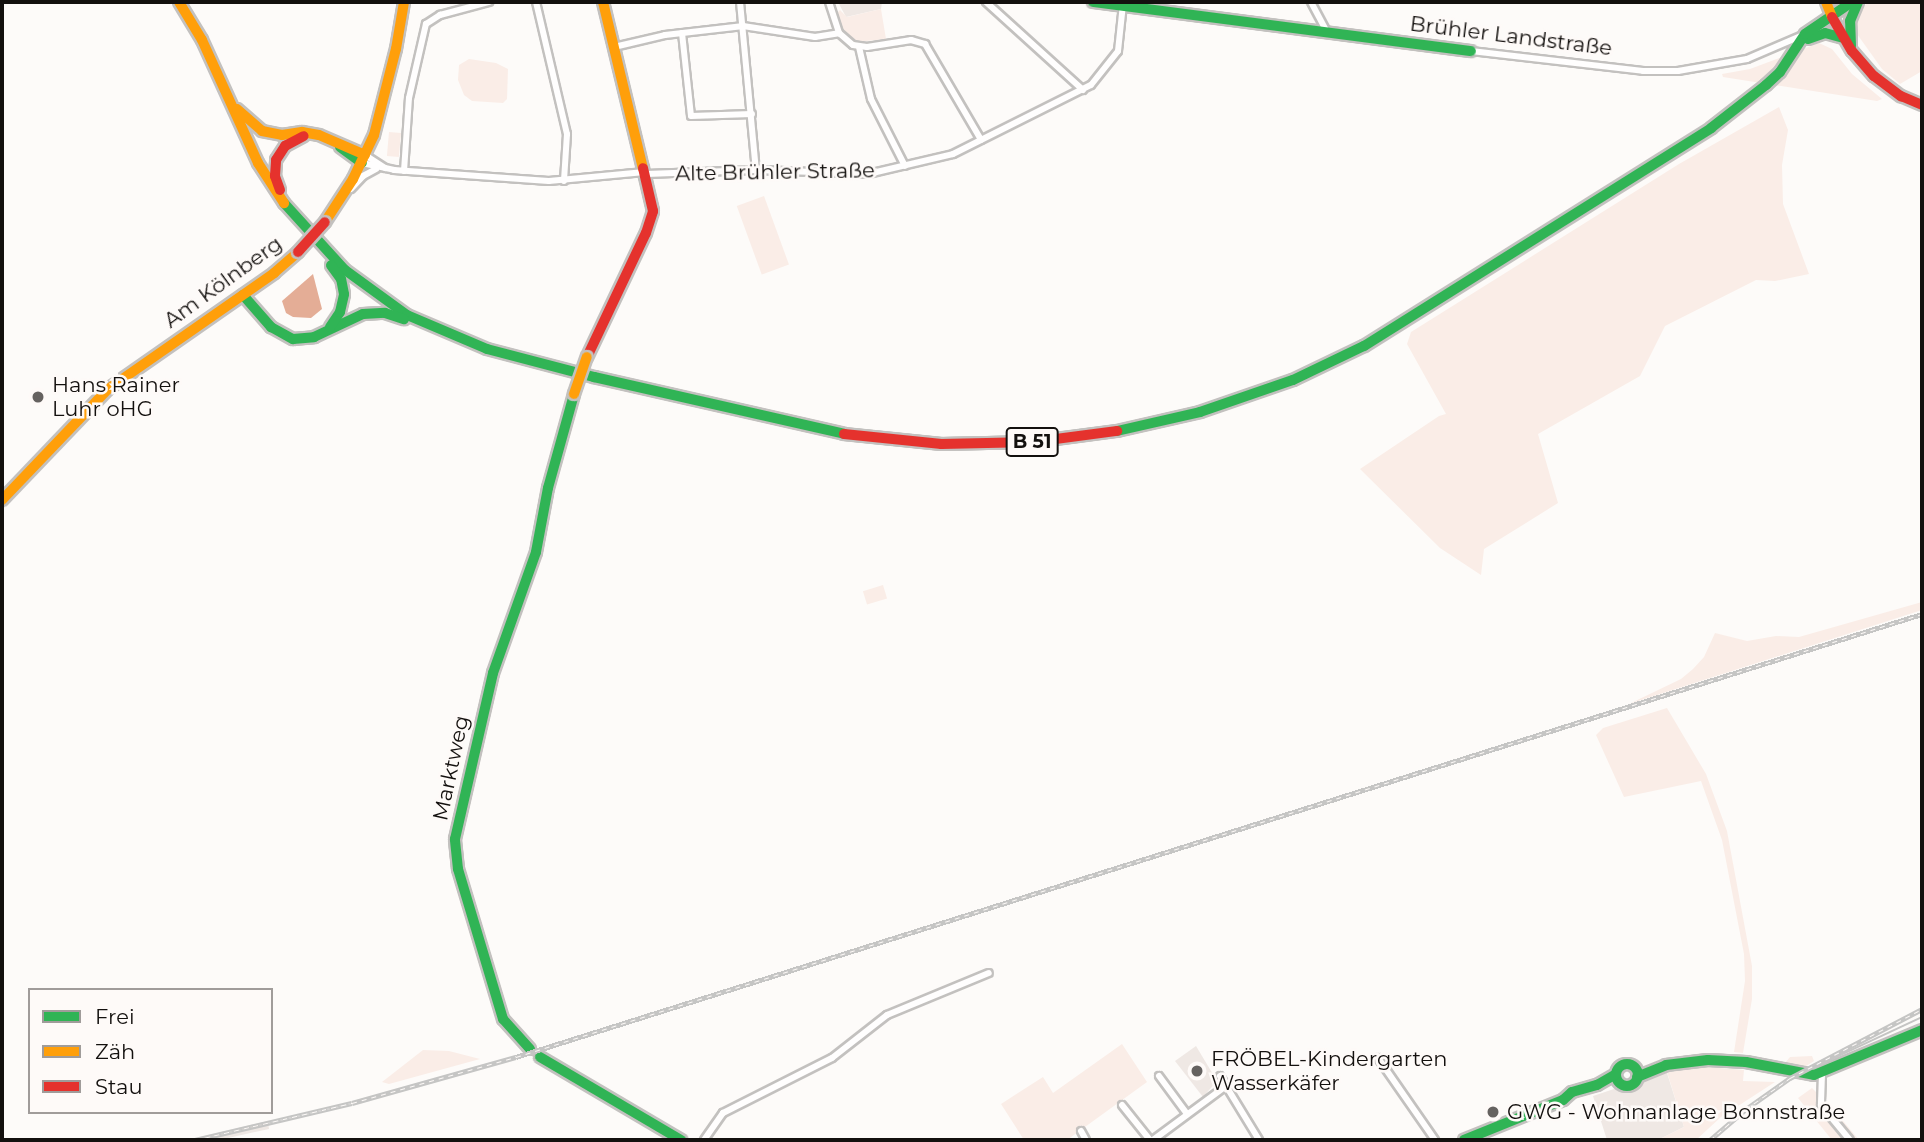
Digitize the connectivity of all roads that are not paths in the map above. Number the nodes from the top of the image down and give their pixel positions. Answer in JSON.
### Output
{"nodes":[{"id":1,"x":179,"y":2,"type":"edge"},
{"id":2,"x":404,"y":2,"type":"edge"},
{"id":3,"x":489,"y":2,"type":"edge"},
{"id":4,"x":536,"y":2,"type":"edge"},
{"id":5,"x":603,"y":2,"type":"edge"},
{"id":6,"x":740,"y":2,"type":"edge"},
{"id":7,"x":829,"y":2,"type":"edge"},
{"id":8,"x":986,"y":2,"type":"edge"},
{"id":9,"x":1093,"y":2,"type":"edge"},
{"id":10,"x":1311,"y":2,"type":"edge"},
{"id":11,"x":1826,"y":2,"type":"edge"},
{"id":12,"x":1852,"y":2,"type":"edge"},
{"id":13,"x":1858,"y":2,"type":"edge"},
{"id":14,"x":1123,"y":4,"type":"edge"},
{"id":15,"x":1832,"y":17,"type":"junction"},
{"id":16,"x":743,"y":26,"type":"junction"},
{"id":17,"x":1327,"y":32,"type":"junction"},
{"id":18,"x":681,"y":33,"type":"junction"},
{"id":19,"x":839,"y":33,"type":"junction"},
{"id":20,"x":1805,"y":34,"type":"junction"},
{"id":21,"x":1844,"y":38,"type":"junction"},
{"id":22,"x":614,"y":47,"type":"junction"},
{"id":23,"x":859,"y":47,"type":"junction"},
{"id":24,"x":1794,"y":48,"type":"junction"},
{"id":25,"x":1471,"y":51,"type":"joint"},
{"id":26,"x":1852,"y":51,"type":"junction"},
{"id":27,"x":1083,"y":90,"type":"junction"},
{"id":28,"x":229,"y":101,"type":"junction"},
{"id":29,"x":1922,"y":105,"type":"edge"},
{"id":30,"x":752,"y":114,"type":"junction"},
{"id":31,"x":311,"y":134,"type":"junction"},
{"id":32,"x":981,"y":140,"type":"junction"},
{"id":33,"x":364,"y":159,"type":"junction"},
{"id":34,"x":905,"y":166,"type":"junction"},
{"id":35,"x":376,"y":169,"type":"junction"},
{"id":36,"x":386,"y":169,"type":"junction"},
{"id":37,"x":755,"y":170,"type":"junction"},
{"id":38,"x":404,"y":171,"type":"junction"},
{"id":39,"x":645,"y":173,"type":"junction"},
{"id":40,"x":565,"y":181,"type":"junction"},
{"id":41,"x":341,"y":200,"type":"junction"},
{"id":42,"x":289,"y":211,"type":"junction"},
{"id":43,"x":320,"y":247,"type":"junction"},
{"id":44,"x":246,"y":293,"type":"junction"},
{"id":45,"x":429,"y":325,"type":"junction"},
{"id":46,"x":328,"y":330,"type":"junction"},
{"id":47,"x":2,"y":500,"type":"edge"},
{"id":48,"x":989,"y":973,"type":"dead end"},
{"id":49,"x":1922,"y":1030,"type":"edge"},
{"id":50,"x":530,"y":1049,"type":"dead end"},
{"id":51,"x":540,"y":1057,"type":"dead end"},
{"id":52,"x":1378,"y":1058,"type":"dead end"},
{"id":53,"x":1636,"y":1072,"type":"junction"},
{"id":54,"x":1616,"y":1074,"type":"junction"},
{"id":55,"x":1822,"y":1074,"type":"junction"},
{"id":56,"x":1159,"y":1076,"type":"dead end"},
{"id":57,"x":1220,"y":1076,"type":"dead end"},
{"id":58,"x":1621,"y":1084,"type":"junction"},
{"id":59,"x":1597,"y":1085,"type":"junction"},
{"id":60,"x":1226,"y":1086,"type":"junction"},
{"id":61,"x":1122,"y":1105,"type":"dead end"},
{"id":62,"x":1187,"y":1114,"type":"junction"},
{"id":63,"x":1080,"y":1131,"type":"dead end"},
{"id":64,"x":681,"y":1140,"type":"edge"},
{"id":65,"x":704,"y":1140,"type":"edge"},
{"id":66,"x":1086,"y":1140,"type":"edge"},
{"id":67,"x":1152,"y":1140,"type":"edge"},
{"id":68,"x":1259,"y":1140,"type":"edge"},
{"id":69,"x":1435,"y":1140,"type":"edge"},
{"id":70,"x":1464,"y":1140,"type":"edge"},
{"id":71,"x":1850,"y":1140,"type":"edge"}],
"edges":[{"from":1,"to":28,"type":"main road","number":"B 51"},
{"from":2,"to":33,"type":"main road","name":"Am Kölnberg"},
{"from":3,"to":38,"type":"street"},
{"from":4,"to":40,"type":"street"},
{"from":5,"to":22,"type":"main road","name":"Marktweg"},
{"from":6,"to":16,"type":"street"},
{"from":7,"to":19,"type":"street"},
{"from":8,"to":27,"type":"street"},
{"from":9,"to":14,"type":"main road","name":"Brühler Landstraße"},
{"from":10,"to":17,"type":"street"},
{"from":11,"to":15,"type":"main road"},
{"from":12,"to":15,"type":"main road","number":"B 51"},
{"from":13,"to":26,"type":"main road"},
{"from":14,"to":17,"type":"main road","name":"Brühler Landstraße"},
{"from":14,"to":27,"type":"street","name":"Alte Brühler Straße"},
{"from":15,"to":20,"type":"main road","name":"Brühler Landstraße","number":"B 51"},
{"from":15,"to":21,"type":"main road"},
{"from":16,"to":18,"type":"street"},
{"from":16,"to":19,"type":"street"},
{"from":16,"to":30,"type":"street"},
{"from":17,"to":25,"type":"main road","name":"Brühler Landstraße"},
{"from":18,"to":22,"type":"street"},
{"from":18,"to":30,"type":"street"},
{"from":19,"to":23,"type":"street"},
{"from":20,"to":24,"type":"main road","number":"B 51"},
{"from":20,"to":25,"type":"street","name":"Brühler Landstraße"},
{"from":21,"to":24,"type":"main road"},
{"from":21,"to":26,"type":"main road"},
{"from":22,"to":39,"type":"main road","name":"Marktweg"},
{"from":23,"to":32,"type":"street"},
{"from":23,"to":34,"type":"street"},
{"from":24,"to":45,"type":"main road","number":"B 51"},
{"from":26,"to":29,"type":"main road"},
{"from":27,"to":32,"type":"street","name":"Alte Brühler Straße"},
{"from":28,"to":31,"type":"main road"},
{"from":28,"to":42,"type":"main road","number":"B 51"},
{"from":30,"to":37,"type":"street"},
{"from":31,"to":33,"type":"main road"},
{"from":31,"to":42,"type":"main road"},
{"from":32,"to":34,"type":"street","name":"Alte Brühler Straße"},
{"from":33,"to":35,"type":"street","name":"Alte Brühler Straße"},
{"from":33,"to":36,"type":"street","name":"Alte Brühler Straße"},
{"from":33,"to":41,"type":"main road","name":"Am Kölnberg"},
{"from":34,"to":37,"type":"street","name":"Alte Brühler Straße"},
{"from":35,"to":36,"type":"street","name":"Alte Brühler Straße"},
{"from":35,"to":41,"type":"street"},
{"from":36,"to":38,"type":"street","name":"Alte Brühler Straße"},
{"from":37,"to":39,"type":"street","name":"Alte Brühler Straße"},
{"from":38,"to":40,"type":"street","name":"Alte Brühler Straße"},
{"from":39,"to":40,"type":"street","name":"Alte Brühler Straße"},
{"from":39,"to":50,"type":"main road","name":"Marktweg","bridge":true},
{"from":41,"to":44,"type":"main road","name":"Am Kölnberg","bridge":true},
{"from":42,"to":43,"type":"main road","number":"B 51"},
{"from":43,"to":45,"type":"main road","number":"B 51"},
{"from":43,"to":46,"type":"main road"},
{"from":44,"to":46,"type":"main road"},
{"from":44,"to":47,"type":"main road","name":"Am Kölnberg"},
{"from":45,"to":46,"type":"main road"},
{"from":48,"to":65,"type":"street"},
{"from":49,"to":55,"type":"main road"},
{"from":51,"to":64,"type":"main road"},
{"from":52,"to":69,"type":"street"},
{"from":53,"to":54,"type":"main road"},
{"from":53,"to":55,"type":"main road"},
{"from":53,"to":58,"type":"main road"},
{"from":54,"to":58,"type":"main road"},
{"from":54,"to":59,"type":"main road"},
{"from":55,"to":71,"type":"street"},
{"from":56,"to":62,"type":"street"},
{"from":57,"to":60,"type":"street"},
{"from":58,"to":59,"type":"main road"},
{"from":59,"to":70,"type":"main road"},
{"from":60,"to":62,"type":"street"},
{"from":60,"to":68,"type":"street"},
{"from":61,"to":67,"type":"street"},
{"from":62,"to":67,"type":"street"},
{"from":63,"to":66,"type":"street"}]}
